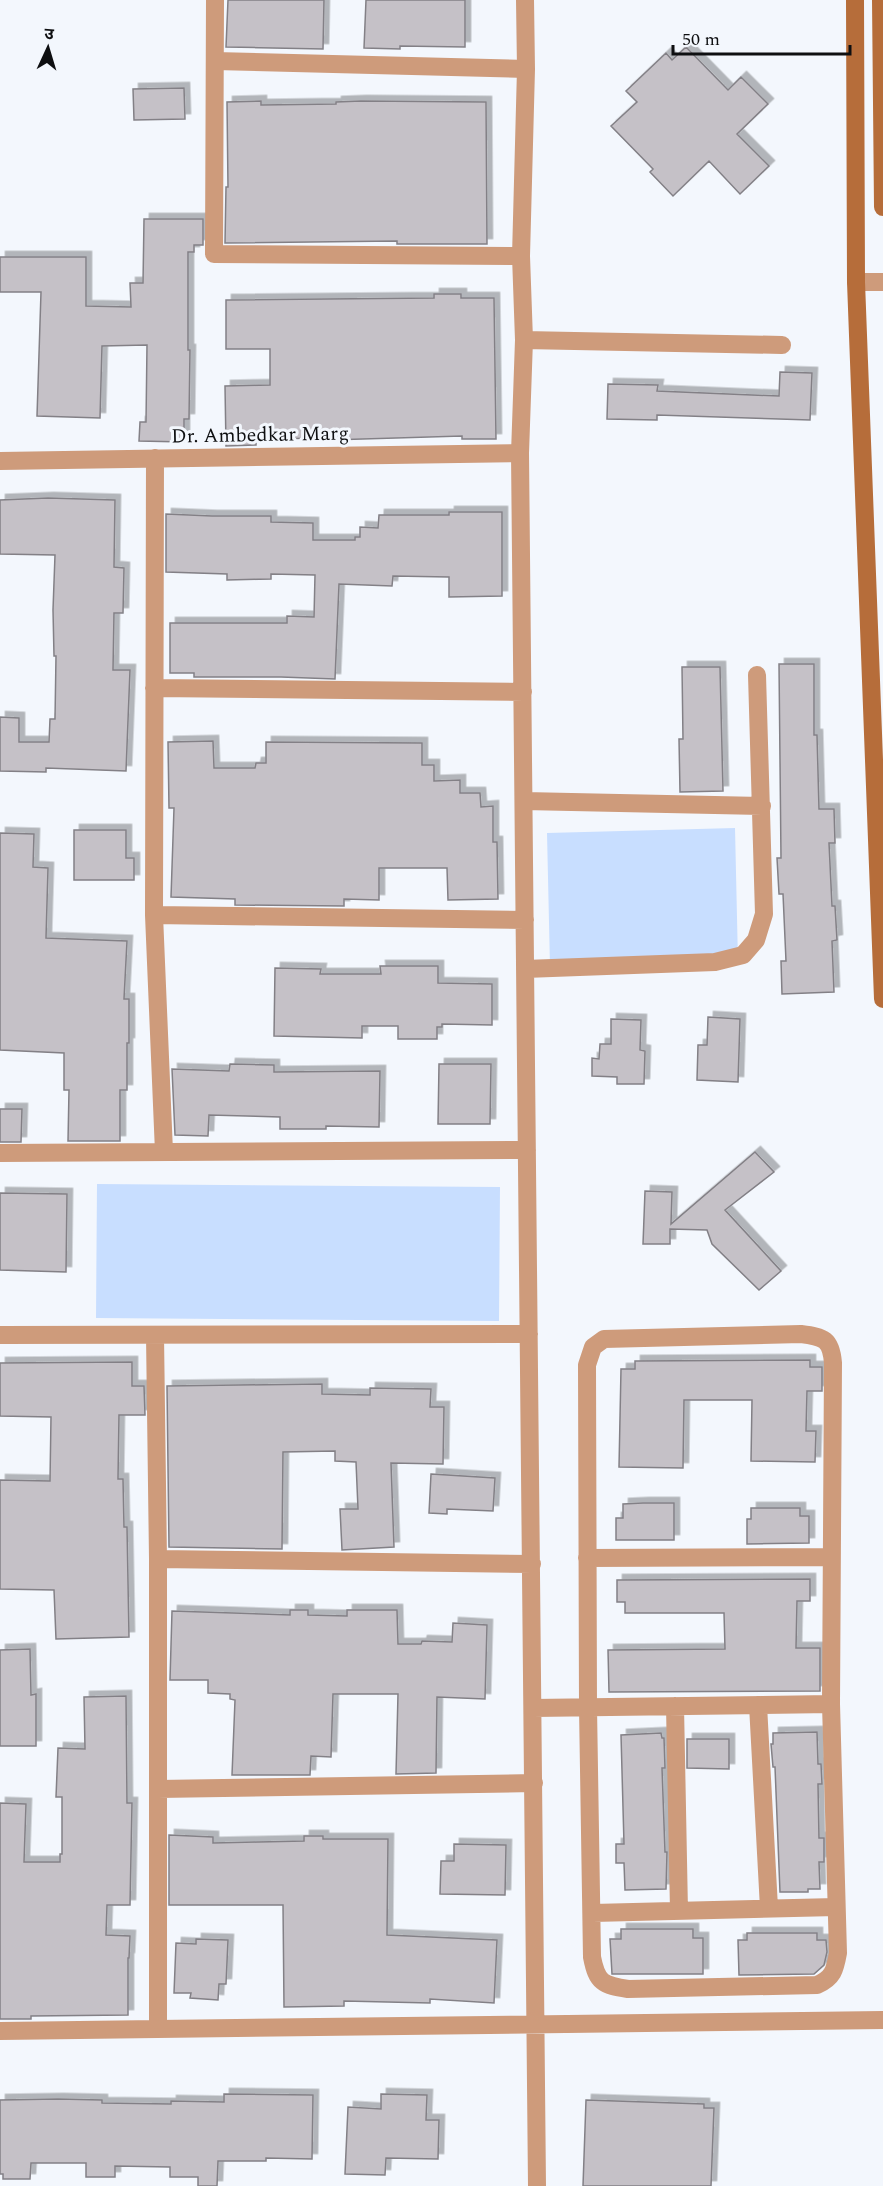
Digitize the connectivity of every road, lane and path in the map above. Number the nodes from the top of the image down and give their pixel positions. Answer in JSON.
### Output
{"nodes":[{"id":1,"x":215,"y":0,"type":"edge"},
{"id":2,"x":525,"y":0,"type":"edge"},
{"id":3,"x":855,"y":0,"type":"edge"},
{"id":4,"x":881,"y":0,"type":"edge"},
{"id":5,"x":215,"y":61,"type":"junction"},
{"id":6,"x":526,"y":69,"type":"junction"},
{"id":7,"x":883,"y":207,"type":"edge"},
{"id":8,"x":521,"y":256,"type":"junction"},
{"id":9,"x":856,"y":282,"type":"junction"},
{"id":10,"x":883,"y":282,"type":"edge"},
{"id":11,"x":524,"y":340,"type":"junction"},
{"id":12,"x":782,"y":345,"type":"dead end"},
{"id":13,"x":520,"y":453,"type":"junction"},
{"id":14,"x":155,"y":458,"type":"junction"},
{"id":15,"x":0,"y":460,"type":"edge"},
{"id":16,"x":758,"y":675,"type":"dead end"},
{"id":17,"x":154,"y":688,"type":"junction"},
{"id":18,"x":523,"y":692,"type":"junction"},
{"id":19,"x":524,"y":801,"type":"junction"},
{"id":20,"x":762,"y":806,"type":"junction"},
{"id":21,"x":154,"y":915,"type":"junction"},
{"id":22,"x":525,"y":920,"type":"junction"},
{"id":23,"x":525,"y":969,"type":"junction"},
{"id":24,"x":883,"y":999,"type":"edge"},
{"id":25,"x":527,"y":1150,"type":"junction"},
{"id":26,"x":164,"y":1152,"type":"junction"},
{"id":27,"x":0,"y":1153,"type":"edge"},
{"id":28,"x":529,"y":1334,"type":"junction"},
{"id":29,"x":0,"y":1335,"type":"edge"},
{"id":30,"x":155,"y":1335,"type":"junction"},
{"id":31,"x":831,"y":1557,"type":"junction"},
{"id":32,"x":158,"y":1558,"type":"junction"},
{"id":33,"x":587,"y":1558,"type":"junction"},
{"id":34,"x":532,"y":1564,"type":"junction"},
{"id":35,"x":831,"y":1704,"type":"junction"},
{"id":36,"x":758,"y":1705,"type":"junction"},
{"id":37,"x":675,"y":1706,"type":"junction"},
{"id":38,"x":588,"y":1707,"type":"junction"},
{"id":39,"x":533,"y":1708,"type":"junction"},
{"id":40,"x":534,"y":1783,"type":"junction"},
{"id":41,"x":158,"y":1789,"type":"junction"},
{"id":42,"x":836,"y":1907,"type":"junction"},
{"id":43,"x":769,"y":1908,"type":"junction"},
{"id":44,"x":679,"y":1911,"type":"junction"},
{"id":45,"x":593,"y":1913,"type":"junction"},
{"id":46,"x":883,"y":2020,"type":"edge"},
{"id":47,"x":536,"y":2025,"type":"junction"},
{"id":48,"x":158,"y":2028,"type":"junction"},
{"id":49,"x":0,"y":2031,"type":"edge"},
{"id":50,"x":537,"y":2186,"type":"edge"}],
"edges":[{"from":1,"to":5,"type":"street"},
{"from":2,"to":6,"type":"street"},
{"from":3,"to":9,"type":"street"},
{"from":4,"to":7,"type":"street"},
{"from":5,"to":6,"type":"street"},
{"from":5,"to":8,"type":"street"},
{"from":6,"to":8,"type":"street"},
{"from":8,"to":11,"type":"street"},
{"from":9,"to":10,"type":"street"},
{"from":9,"to":24,"type":"street"},
{"from":11,"to":12,"type":"street"},
{"from":11,"to":13,"type":"street"},
{"from":13,"to":14,"type":"street","name":"Dr. Ambedkar Marg"},
{"from":13,"to":18,"type":"street"},
{"from":14,"to":15,"type":"street","name":"Dr. Ambedkar Marg"},
{"from":14,"to":17,"type":"street"},
{"from":16,"to":20,"type":"street"},
{"from":17,"to":18,"type":"street"},
{"from":17,"to":21,"type":"street"},
{"from":18,"to":19,"type":"street"},
{"from":19,"to":20,"type":"street"},
{"from":19,"to":22,"type":"street"},
{"from":20,"to":23,"type":"street"},
{"from":21,"to":22,"type":"street"},
{"from":21,"to":26,"type":"street"},
{"from":22,"to":23,"type":"street"},
{"from":23,"to":25,"type":"street"},
{"from":25,"to":26,"type":"street"},
{"from":25,"to":28,"type":"street"},
{"from":26,"to":27,"type":"street"},
{"from":28,"to":30,"type":"street"},
{"from":28,"to":34,"type":"street"},
{"from":29,"to":30,"type":"street"},
{"from":30,"to":32,"type":"street"},
{"from":31,"to":33,"type":"street"},
{"from":31,"to":33,"type":"street"},
{"from":31,"to":35,"type":"street"},
{"from":32,"to":34,"type":"street"},
{"from":32,"to":41,"type":"street"},
{"from":33,"to":38,"type":"street"},
{"from":34,"to":39,"type":"street"},
{"from":35,"to":36,"type":"street"},
{"from":35,"to":42,"type":"street"},
{"from":36,"to":37,"type":"street"},
{"from":36,"to":43,"type":"street"},
{"from":37,"to":38,"type":"street"},
{"from":37,"to":44,"type":"street"},
{"from":38,"to":39,"type":"street"},
{"from":38,"to":45,"type":"street"},
{"from":39,"to":40,"type":"street"},
{"from":40,"to":41,"type":"street"},
{"from":40,"to":47,"type":"street"},
{"from":41,"to":48,"type":"street"},
{"from":42,"to":43,"type":"street"},
{"from":42,"to":45,"type":"street"},
{"from":43,"to":44,"type":"street"},
{"from":44,"to":45,"type":"street"},
{"from":46,"to":47,"type":"street"},
{"from":47,"to":48,"type":"street"},
{"from":47,"to":50,"type":"street"},
{"from":48,"to":49,"type":"street"}]}
